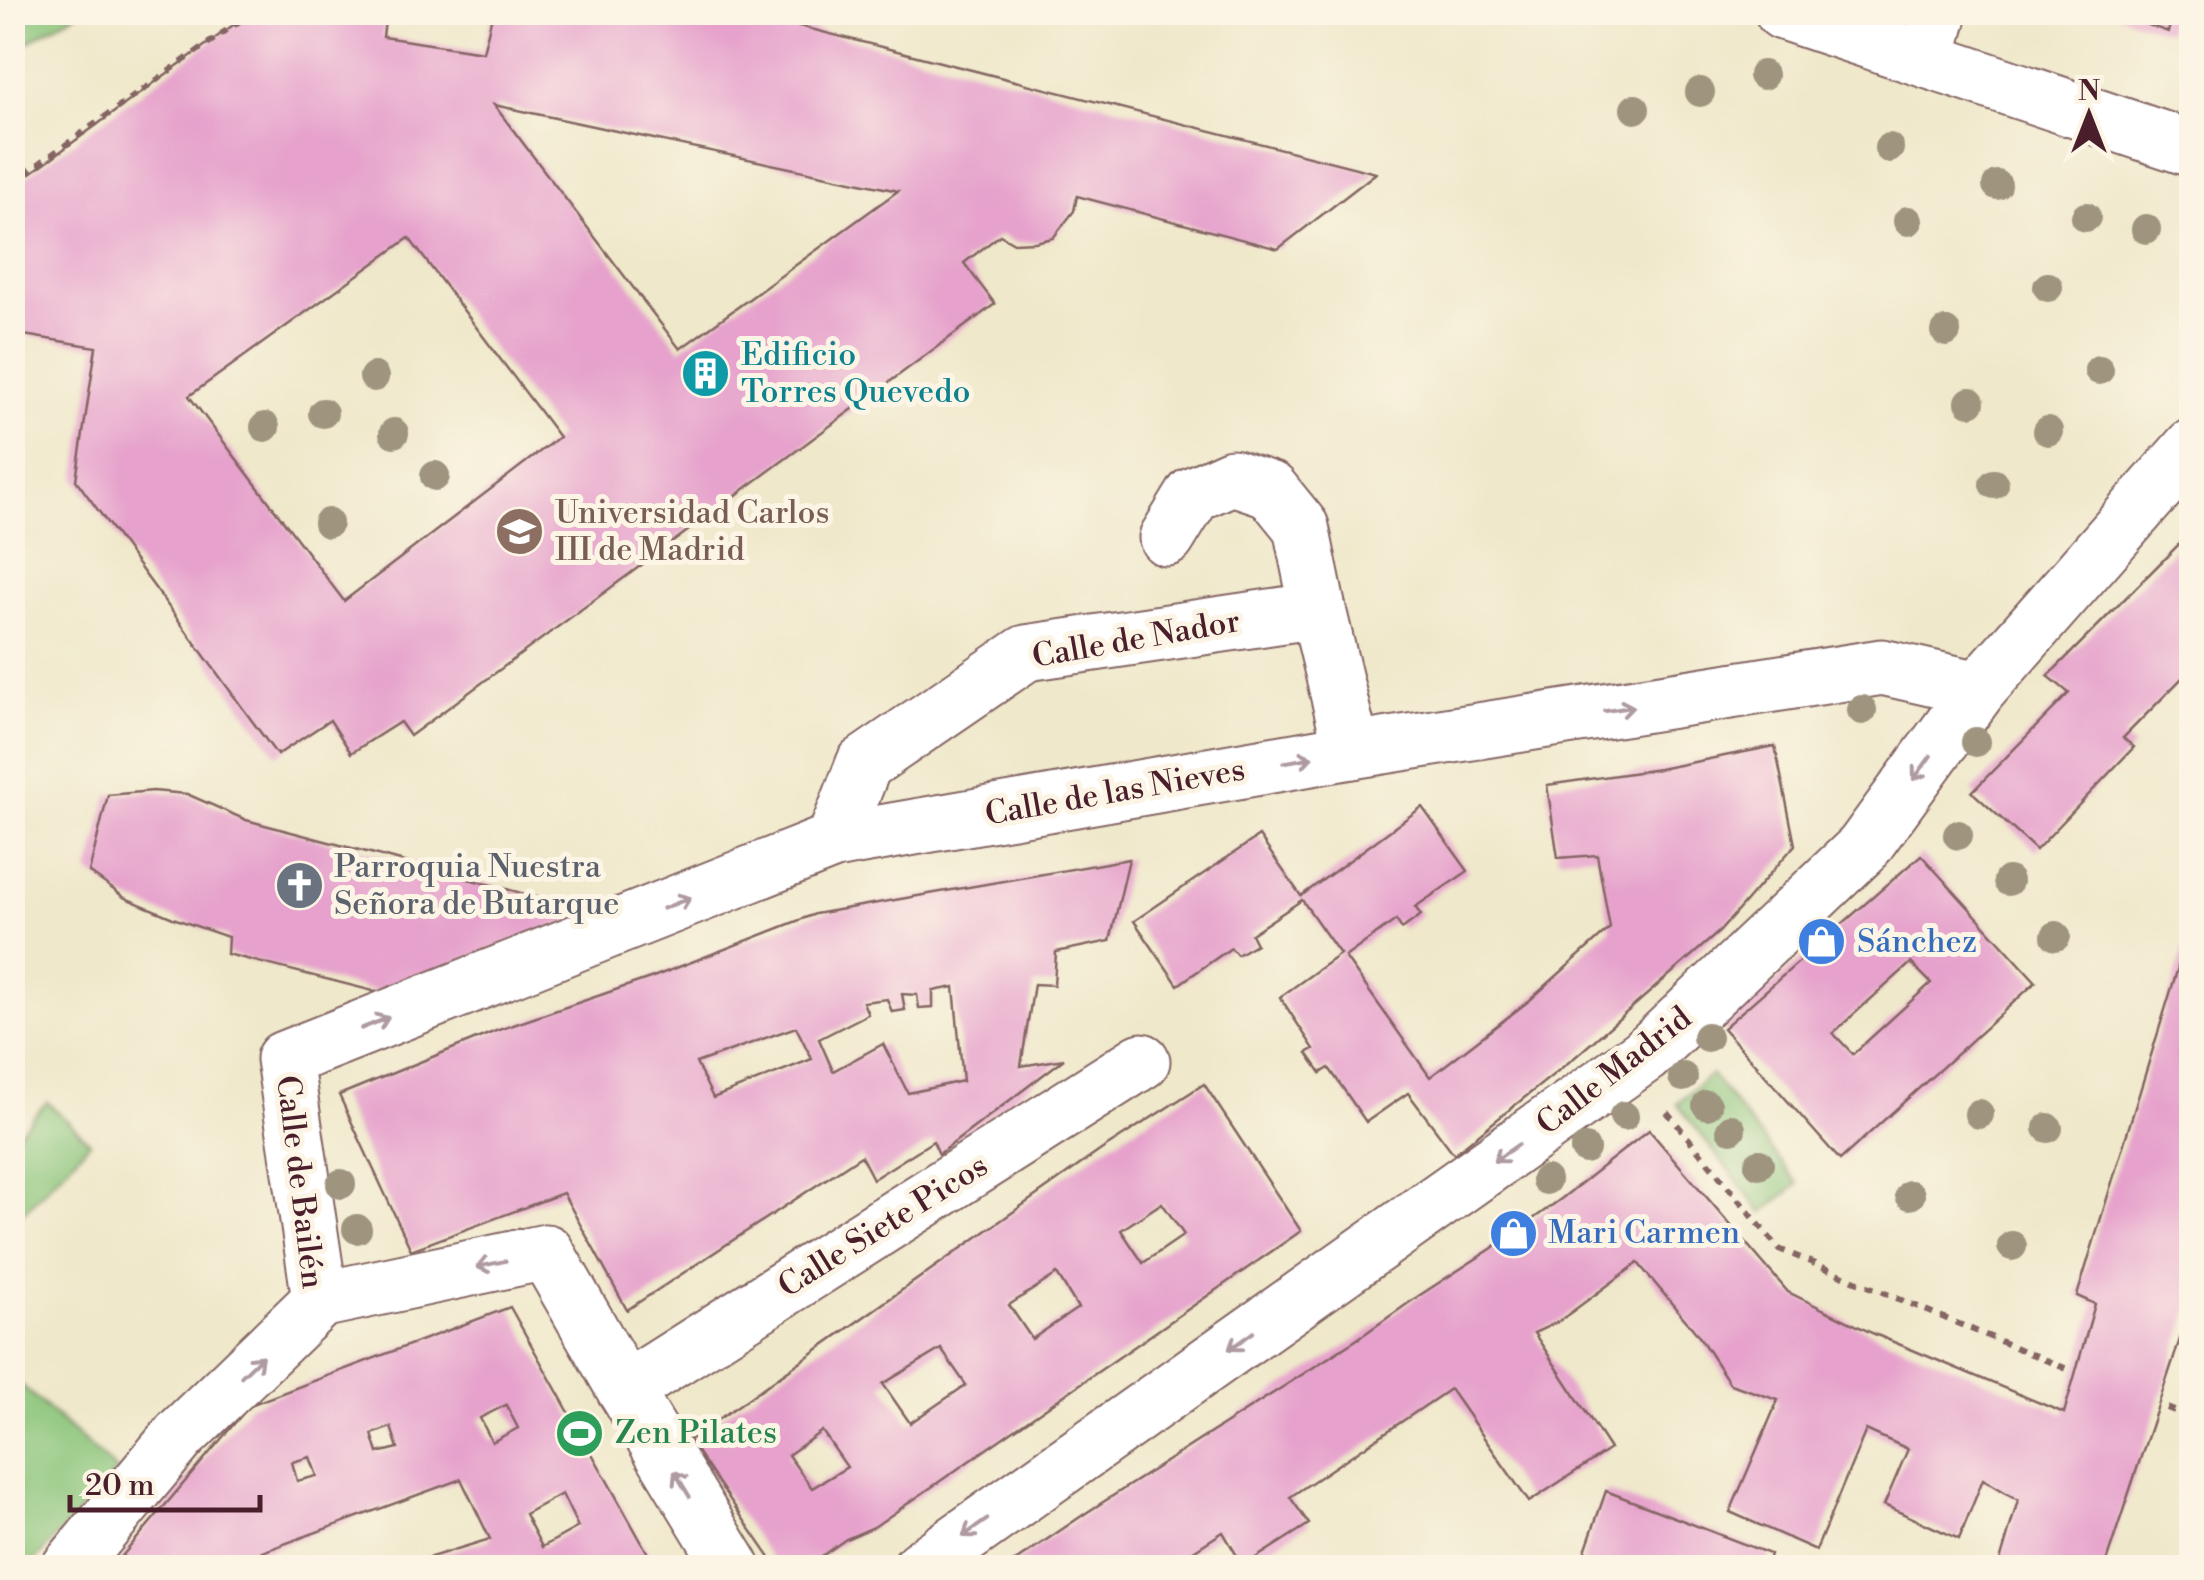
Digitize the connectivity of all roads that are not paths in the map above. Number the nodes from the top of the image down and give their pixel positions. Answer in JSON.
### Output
{"nodes":[{"id":1,"x":1783,"y":12,"type":"edge"},
{"id":2,"x":1934,"y":36,"type":"edge"},
{"id":3,"x":2192,"y":149,"type":"edge"},
{"id":4,"x":2192,"y":448,"type":"edge"},
{"id":5,"x":1167,"y":538,"type":"dead end"},
{"id":6,"x":1318,"y":610,"type":"junction"},
{"id":7,"x":1980,"y":690,"type":"junction"},
{"id":8,"x":1352,"y":751,"type":"junction"},
{"id":9,"x":834,"y":841,"type":"junction"},
{"id":10,"x":284,"y":1059,"type":"joint"},
{"id":11,"x":1142,"y":1061,"type":"dead end"},
{"id":12,"x":320,"y":1300,"type":"junction"},
{"id":13,"x":188,"y":1382,"type":"dead end"},
{"id":14,"x":625,"y":1390,"type":"junction"},
{"id":15,"x":180,"y":1436,"type":"junction"},
{"id":16,"x":70,"y":1568,"type":"edge"},
{"id":17,"x":733,"y":1568,"type":"edge"},
{"id":18,"x":920,"y":1568,"type":"edge"}],
"edges":[{"from":1,"to":2,"type":"street"},
{"from":2,"to":3,"type":"street"},
{"from":4,"to":7,"type":"street","name":"Calle Madrid"},
{"from":5,"to":6,"type":"street"},
{"from":6,"to":8,"type":"street"},
{"from":6,"to":9,"type":"street","name":"Calle de Nador"},
{"from":8,"to":7,"type":"street","name":"Calle de las Nieves","one_way":true},
{"from":7,"to":18,"type":"street","name":"Calle Madrid","one_way":true},
{"from":9,"to":8,"type":"street","name":"Calle de las Nieves","one_way":true},
{"from":10,"to":9,"type":"street","name":"Calle de las Nieves","one_way":true},
{"from":10,"to":12,"type":"street","name":"Calle de Bailén"},
{"from":11,"to":14,"type":"street","name":"Calle Siete Picos"},
{"from":14,"to":12,"type":"street","one_way":true},
{"from":15,"to":12,"type":"street","name":"Calle de Bailén","one_way":true},
{"from":13,"to":15,"type":"street"},
{"from":17,"to":14,"type":"street","one_way":true},
{"from":15,"to":16,"type":"street","name":"Calle de Bailén"}]}
